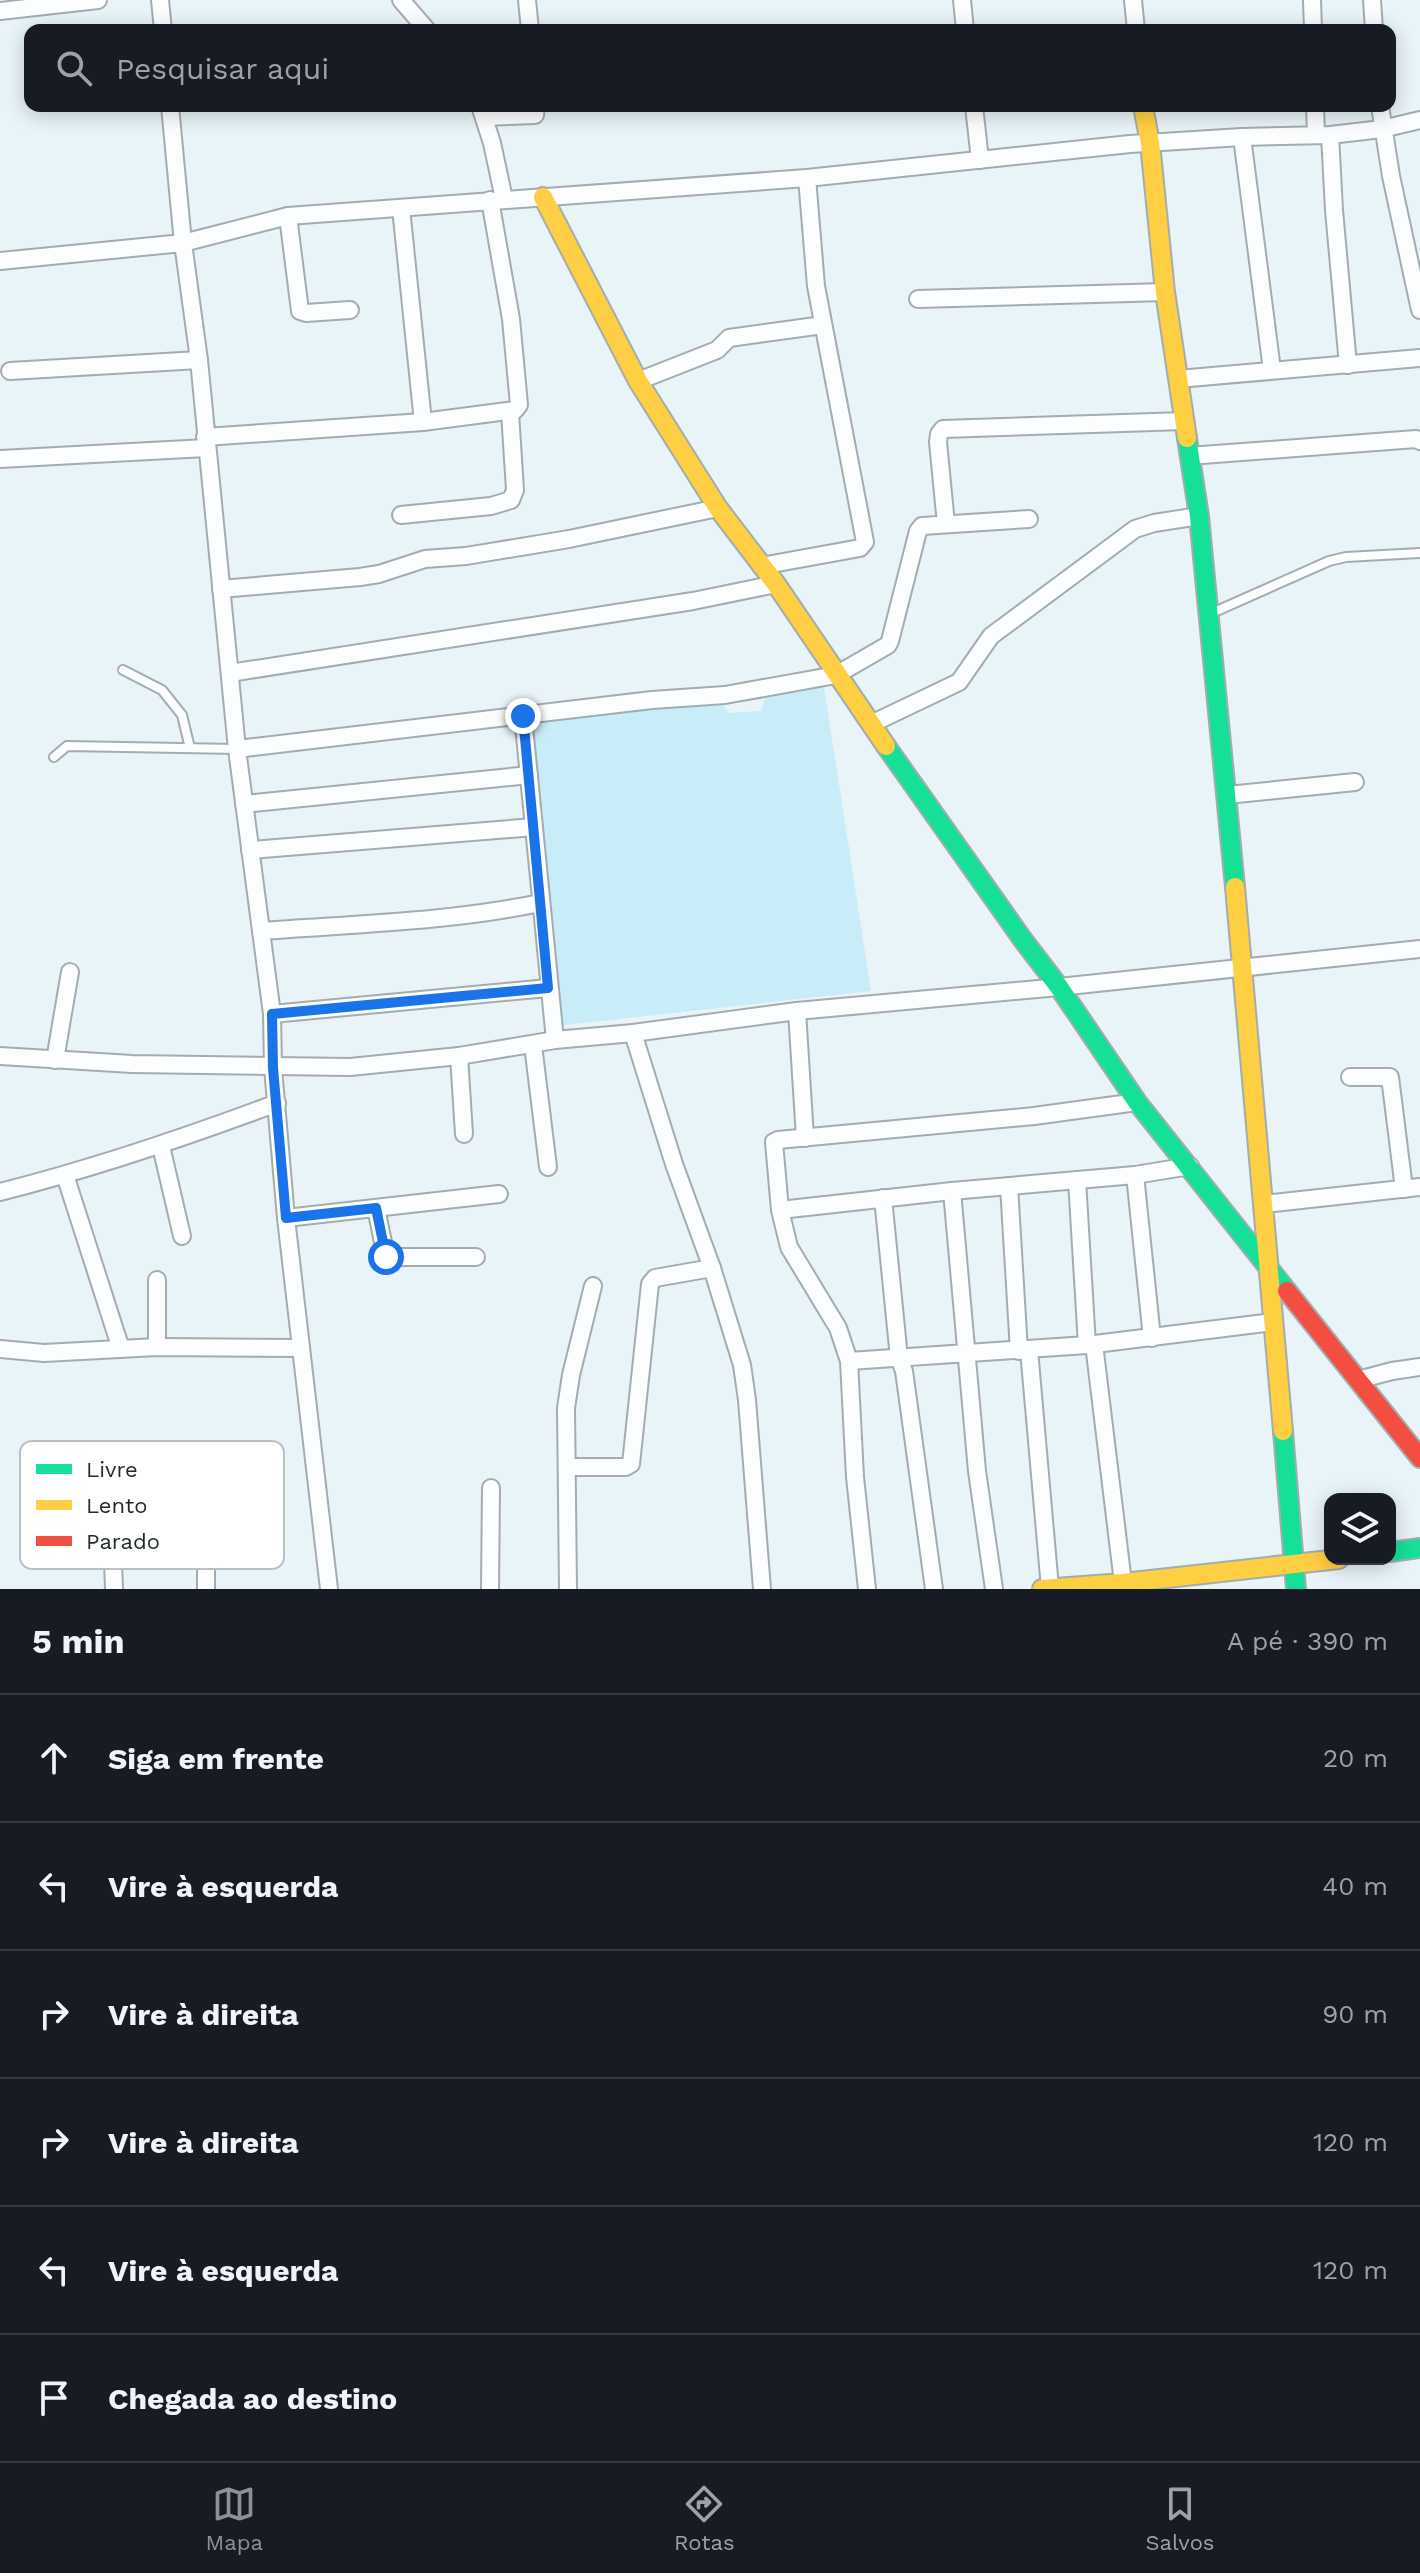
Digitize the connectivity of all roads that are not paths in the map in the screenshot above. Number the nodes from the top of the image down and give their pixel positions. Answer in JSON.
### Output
{"nodes":[{"id":1,"x":98,"y":0,"type":"edge"},
{"id":2,"x":160,"y":0,"type":"edge"},
{"id":3,"x":401,"y":0,"type":"edge"},
{"id":4,"x":527,"y":0,"type":"edge"},
{"id":5,"x":962,"y":0,"type":"edge"},
{"id":6,"x":1138,"y":0,"type":"edge"},
{"id":7,"x":1312,"y":0,"type":"edge"},
{"id":8,"x":1372,"y":0,"type":"edge"},
{"id":9,"x":0,"y":11,"type":"edge"},
{"id":10,"x":162,"y":24,"type":"edge"},
{"id":11,"x":422,"y":24,"type":"edge"},
{"id":12,"x":529,"y":24,"type":"edge"},
{"id":13,"x":964,"y":24,"type":"edge"},
{"id":14,"x":1136,"y":24,"type":"edge"},
{"id":15,"x":1313,"y":24,"type":"edge"},
{"id":16,"x":1374,"y":24,"type":"edge"},
{"id":17,"x":171,"y":112,"type":"edge"},
{"id":18,"x":482,"y":112,"type":"edge"},
{"id":19,"x":495,"y":112,"type":"edge"},
{"id":20,"x":535,"y":112,"type":"edge"},
{"id":21,"x":975,"y":112,"type":"edge"},
{"id":22,"x":1144,"y":112,"type":"edge"},
{"id":23,"x":1317,"y":112,"type":"edge"},
{"id":24,"x":1381,"y":112,"type":"edge"},
{"id":25,"x":1420,"y":120,"type":"edge"},
{"id":26,"x":1382,"y":129,"type":"junction"},
{"id":27,"x":1323,"y":135,"type":"junction"},
{"id":28,"x":1242,"y":137,"type":"junction"},
{"id":29,"x":1150,"y":143,"type":"junction"},
{"id":30,"x":980,"y":160,"type":"junction"},
{"id":31,"x":807,"y":178,"type":"junction"},
{"id":32,"x":543,"y":197,"type":"junction"},
{"id":33,"x":497,"y":199,"type":"junction"},
{"id":34,"x":401,"y":208,"type":"junction"},
{"id":35,"x":288,"y":216,"type":"junction"},
{"id":36,"x":183,"y":243,"type":"junction"},
{"id":37,"x":0,"y":261,"type":"edge"},
{"id":38,"x":1165,"y":292,"type":"junction"},
{"id":39,"x":918,"y":299,"type":"dead end"},
{"id":40,"x":350,"y":310,"type":"dead end"},
{"id":41,"x":1420,"y":310,"type":"edge"},
{"id":42,"x":823,"y":325,"type":"junction"},
{"id":43,"x":1420,"y":358,"type":"edge"},
{"id":44,"x":199,"y":360,"type":"junction"},
{"id":45,"x":1348,"y":365,"type":"junction"},
{"id":46,"x":1272,"y":370,"type":"junction"},
{"id":47,"x":10,"y":371,"type":"dead end"},
{"id":48,"x":1178,"y":379,"type":"junction"},
{"id":49,"x":638,"y":381,"type":"junction"},
{"id":50,"x":510,"y":412,"type":"junction"},
{"id":51,"x":1184,"y":421,"type":"junction"},
{"id":52,"x":423,"y":422,"type":"junction"},
{"id":53,"x":1420,"y":441,"type":"edge"},
{"id":54,"x":206,"y":443,"type":"junction"},
{"id":55,"x":1189,"y":456,"type":"junction"},
{"id":56,"x":0,"y":459,"type":"edge"},
{"id":57,"x":718,"y":508,"type":"junction"},
{"id":58,"x":401,"y":515,"type":"dead end"},
{"id":59,"x":1199,"y":516,"type":"junction"},
{"id":60,"x":1029,"y":519,"type":"dead end"},
{"id":61,"x":946,"y":524,"type":"junction"},
{"id":62,"x":1420,"y":553,"type":"edge"},
{"id":63,"x":761,"y":566,"type":"junction"},
{"id":64,"x":776,"y":584,"type":"junction"},
{"id":65,"x":221,"y":589,"type":"junction"},
{"id":66,"x":1208,"y":616,"type":"junction"},
{"id":67,"x":123,"y":670,"type":"dead end"},
{"id":68,"x":230,"y":673,"type":"junction"},
{"id":69,"x":836,"y":675,"type":"junction"},
{"id":70,"x":523,"y":716,"type":"junction"},
{"id":71,"x":871,"y":724,"type":"junction"},
{"id":72,"x":190,"y":748,"type":"junction"},
{"id":73,"x":237,"y":749,"type":"junction"},
{"id":74,"x":54,"y":757,"type":"dead end"},
{"id":75,"x":529,"y":775,"type":"junction"},
{"id":76,"x":1355,"y":782,"type":"dead end"},
{"id":77,"x":1227,"y":795,"type":"junction"},
{"id":78,"x":244,"y":804,"type":"junction"},
{"id":79,"x":534,"y":827,"type":"junction"},
{"id":80,"x":250,"y":850,"type":"junction"},
{"id":81,"x":540,"y":903,"type":"junction"},
{"id":82,"x":261,"y":931,"type":"junction"},
{"id":83,"x":1420,"y":949,"type":"edge"},
{"id":84,"x":1241,"y":967,"type":"junction"},
{"id":85,"x":70,"y":972,"type":"dead end"},
{"id":86,"x":1059,"y":987,"type":"junction"},
{"id":87,"x":548,"y":988,"type":"junction"},
{"id":88,"x":797,"y":1011,"type":"junction"},
{"id":89,"x":272,"y":1014,"type":"junction"},
{"id":90,"x":633,"y":1033,"type":"junction"},
{"id":91,"x":555,"y":1040,"type":"junction"},
{"id":92,"x":533,"y":1045,"type":"junction"},
{"id":93,"x":0,"y":1056,"type":"edge"},
{"id":94,"x":459,"y":1056,"type":"junction"},
{"id":95,"x":55,"y":1060,"type":"junction"},
{"id":96,"x":273,"y":1068,"type":"junction"},
{"id":97,"x":1350,"y":1077,"type":"dead end"},
{"id":98,"x":1137,"y":1102,"type":"junction"},
{"id":99,"x":277,"y":1103,"type":"junction"},
{"id":100,"x":464,"y":1134,"type":"dead end"},
{"id":101,"x":805,"y":1138,"type":"junction"},
{"id":102,"x":161,"y":1146,"type":"junction"},
{"id":103,"x":1190,"y":1166,"type":"junction"},
{"id":104,"x":548,"y":1167,"type":"dead end"},
{"id":105,"x":65,"y":1175,"type":"junction"},
{"id":106,"x":1135,"y":1175,"type":"junction"},
{"id":107,"x":1077,"y":1180,"type":"junction"},
{"id":108,"x":1009,"y":1186,"type":"junction"},
{"id":109,"x":1412,"y":1188,"type":"edge"},
{"id":110,"x":952,"y":1191,"type":"junction"},
{"id":111,"x":0,"y":1192,"type":"edge"},
{"id":112,"x":499,"y":1194,"type":"dead end"},
{"id":113,"x":883,"y":1198,"type":"junction"},
{"id":114,"x":1264,"y":1204,"type":"junction"},
{"id":115,"x":376,"y":1208,"type":"junction"},
{"id":116,"x":780,"y":1210,"type":"junction"},
{"id":117,"x":286,"y":1218,"type":"junction"},
{"id":118,"x":182,"y":1236,"type":"dead end"},
{"id":119,"x":476,"y":1257,"type":"dead end"},
{"id":120,"x":712,"y":1268,"type":"junction"},
{"id":121,"x":1270,"y":1268,"type":"junction"},
{"id":122,"x":157,"y":1280,"type":"dead end"},
{"id":123,"x":593,"y":1286,"type":"dead end"},
{"id":124,"x":1273,"y":1322,"type":"junction"},
{"id":125,"x":1152,"y":1338,"type":"junction"},
{"id":126,"x":1090,"y":1345,"type":"junction"},
{"id":127,"x":157,"y":1347,"type":"junction"},
{"id":128,"x":301,"y":1348,"type":"junction"},
{"id":129,"x":0,"y":1349,"type":"edge"},
{"id":130,"x":121,"y":1349,"type":"junction"},
{"id":131,"x":1024,"y":1351,"type":"junction"},
{"id":132,"x":966,"y":1355,"type":"junction"},
{"id":133,"x":899,"y":1358,"type":"junction"},
{"id":134,"x":849,"y":1361,"type":"junction"},
{"id":135,"x":1420,"y":1367,"type":"edge"},
{"id":136,"x":1358,"y":1380,"type":"junction"},
{"id":137,"x":1420,"y":1458,"type":"edge"},
{"id":138,"x":568,"y":1467,"type":"junction"},
{"id":139,"x":491,"y":1488,"type":"dead end"},
{"id":140,"x":1420,"y":1548,"type":"edge"},
{"id":141,"x":1396,"y":1551,"type":"edge"},
{"id":142,"x":1324,"y":1561,"type":"edge"},
{"id":143,"x":1293,"y":1565,"type":"junction"},
{"id":144,"x":113,"y":1569,"type":"edge"},
{"id":145,"x":1123,"y":1583,"type":"junction"},
{"id":146,"x":1050,"y":1588,"type":"edge"},
{"id":147,"x":114,"y":1589,"type":"edge"},
{"id":148,"x":329,"y":1589,"type":"edge"},
{"id":149,"x":490,"y":1589,"type":"edge"},
{"id":150,"x":568,"y":1589,"type":"edge"},
{"id":151,"x":762,"y":1589,"type":"edge"},
{"id":152,"x":867,"y":1589,"type":"edge"},
{"id":153,"x":934,"y":1589,"type":"edge"},
{"id":154,"x":994,"y":1589,"type":"edge"},
{"id":155,"x":1042,"y":1589,"type":"edge"},
{"id":156,"x":1296,"y":1589,"type":"edge"}],
"edges":[{"from":1,"to":9,"type":"street"},
{"from":2,"to":10,"type":"street"},
{"from":3,"to":11,"type":"street"},
{"from":4,"to":12,"type":"street"},
{"from":5,"to":13,"type":"street"},
{"from":6,"to":14,"type":"street"},
{"from":7,"to":15,"type":"street"},
{"from":8,"to":16,"type":"street"},
{"from":17,"to":36,"type":"street"},
{"from":18,"to":33,"type":"street"},
{"from":19,"to":20,"type":"street"},
{"from":21,"to":30,"type":"street"},
{"from":22,"to":29,"type":"street"},
{"from":23,"to":27,"type":"street"},
{"from":24,"to":26,"type":"street"},
{"from":25,"to":26,"type":"street"},
{"from":26,"to":27,"type":"street"},
{"from":26,"to":41,"type":"street"},
{"from":27,"to":28,"type":"street"},
{"from":27,"to":45,"type":"street"},
{"from":28,"to":29,"type":"street"},
{"from":28,"to":46,"type":"street"},
{"from":29,"to":30,"type":"street"},
{"from":29,"to":38,"type":"street"},
{"from":30,"to":31,"type":"street"},
{"from":31,"to":32,"type":"street"},
{"from":31,"to":42,"type":"street"},
{"from":32,"to":33,"type":"street"},
{"from":32,"to":49,"type":"street"},
{"from":33,"to":34,"type":"street"},
{"from":33,"to":50,"type":"street"},
{"from":34,"to":35,"type":"street"},
{"from":34,"to":52,"type":"street"},
{"from":35,"to":36,"type":"street"},
{"from":35,"to":40,"type":"street"},
{"from":36,"to":37,"type":"street"},
{"from":36,"to":44,"type":"street"},
{"from":38,"to":39,"type":"street"},
{"from":38,"to":48,"type":"street"},
{"from":42,"to":49,"type":"street"},
{"from":42,"to":63,"type":"street"},
{"from":43,"to":45,"type":"street"},
{"from":44,"to":47,"type":"street"},
{"from":44,"to":54,"type":"street"},
{"from":45,"to":46,"type":"street"},
{"from":46,"to":48,"type":"street"},
{"from":48,"to":51,"type":"street"},
{"from":49,"to":57,"type":"street"},
{"from":50,"to":52,"type":"street"},
{"from":50,"to":58,"type":"street"},
{"from":51,"to":55,"type":"street"},
{"from":51,"to":61,"type":"street"},
{"from":52,"to":54,"type":"street"},
{"from":53,"to":55,"type":"street"},
{"from":54,"to":56,"type":"street"},
{"from":54,"to":65,"type":"street"},
{"from":55,"to":59,"type":"street"},
{"from":57,"to":63,"type":"street"},
{"from":57,"to":65,"type":"street"},
{"from":59,"to":66,"type":"street"},
{"from":59,"to":71,"type":"street"},
{"from":60,"to":61,"type":"street"},
{"from":61,"to":69,"type":"street"},
{"from":62,"to":66,"type":"lane"},
{"from":63,"to":64,"type":"street"},
{"from":64,"to":68,"type":"street"},
{"from":64,"to":69,"type":"street"},
{"from":65,"to":68,"type":"street"},
{"from":66,"to":77,"type":"street"},
{"from":67,"to":72,"type":"lane"},
{"from":68,"to":73,"type":"street"},
{"from":69,"to":70,"type":"street"},
{"from":69,"to":71,"type":"street"},
{"from":70,"to":73,"type":"street"},
{"from":70,"to":75,"type":"street"},
{"from":71,"to":86,"type":"street"},
{"from":72,"to":73,"type":"lane"},
{"from":72,"to":74,"type":"lane"},
{"from":73,"to":78,"type":"street"},
{"from":75,"to":78,"type":"street"},
{"from":75,"to":79,"type":"street"},
{"from":76,"to":77,"type":"street"},
{"from":77,"to":84,"type":"street"},
{"from":78,"to":80,"type":"street"},
{"from":79,"to":80,"type":"street"},
{"from":79,"to":81,"type":"street"},
{"from":80,"to":82,"type":"street"},
{"from":81,"to":82,"type":"street"},
{"from":81,"to":87,"type":"street"},
{"from":82,"to":89,"type":"street"},
{"from":83,"to":84,"type":"street"},
{"from":84,"to":86,"type":"street"},
{"from":84,"to":114,"type":"street"},
{"from":85,"to":95,"type":"street"},
{"from":86,"to":88,"type":"street"},
{"from":86,"to":98,"type":"street"},
{"from":87,"to":89,"type":"street"},
{"from":87,"to":91,"type":"street"},
{"from":88,"to":90,"type":"street"},
{"from":88,"to":101,"type":"street"},
{"from":89,"to":96,"type":"street"},
{"from":90,"to":91,"type":"street"},
{"from":90,"to":120,"type":"street"},
{"from":91,"to":92,"type":"street"},
{"from":92,"to":94,"type":"street"},
{"from":92,"to":104,"type":"street"},
{"from":93,"to":95,"type":"street"},
{"from":94,"to":96,"type":"street"},
{"from":94,"to":100,"type":"street"},
{"from":95,"to":96,"type":"street"},
{"from":96,"to":99,"type":"street"},
{"from":97,"to":109,"type":"street"},
{"from":98,"to":101,"type":"street"},
{"from":98,"to":103,"type":"street"},
{"from":99,"to":102,"type":"street"},
{"from":99,"to":117,"type":"street"},
{"from":101,"to":116,"type":"street"},
{"from":102,"to":105,"type":"street"},
{"from":102,"to":118,"type":"street"},
{"from":103,"to":106,"type":"street"},
{"from":103,"to":121,"type":"street"},
{"from":105,"to":111,"type":"street"},
{"from":105,"to":130,"type":"street"},
{"from":106,"to":107,"type":"street"},
{"from":106,"to":125,"type":"street"},
{"from":107,"to":108,"type":"street"},
{"from":107,"to":126,"type":"street"},
{"from":108,"to":110,"type":"street"},
{"from":108,"to":131,"type":"street"},
{"from":109,"to":114,"type":"street"},
{"from":110,"to":113,"type":"street"},
{"from":110,"to":132,"type":"street"},
{"from":112,"to":115,"type":"street"},
{"from":113,"to":116,"type":"street"},
{"from":113,"to":133,"type":"street"},
{"from":114,"to":121,"type":"street"},
{"from":115,"to":117,"type":"street"},
{"from":115,"to":119,"type":"street"},
{"from":116,"to":134,"type":"street"},
{"from":117,"to":128,"type":"street"},
{"from":120,"to":138,"type":"street"},
{"from":120,"to":151,"type":"street"},
{"from":121,"to":124,"type":"street"},
{"from":121,"to":136,"type":"street"},
{"from":122,"to":127,"type":"street"},
{"from":123,"to":138,"type":"street"},
{"from":124,"to":125,"type":"street"},
{"from":124,"to":143,"type":"street"},
{"from":125,"to":126,"type":"street"},
{"from":126,"to":131,"type":"street"},
{"from":126,"to":145,"type":"street"},
{"from":127,"to":128,"type":"street"},
{"from":127,"to":130,"type":"street"},
{"from":128,"to":148,"type":"street"},
{"from":129,"to":130,"type":"street"},
{"from":131,"to":132,"type":"street"},
{"from":131,"to":146,"type":"street"},
{"from":132,"to":133,"type":"street"},
{"from":132,"to":154,"type":"street"},
{"from":133,"to":134,"type":"street"},
{"from":133,"to":153,"type":"street"},
{"from":134,"to":152,"type":"street"},
{"from":135,"to":136,"type":"street"},
{"from":136,"to":137,"type":"street"},
{"from":138,"to":150,"type":"street"},
{"from":139,"to":149,"type":"street"},
{"from":140,"to":141,"type":"street"},
{"from":142,"to":143,"type":"street"},
{"from":143,"to":145,"type":"street"},
{"from":143,"to":156,"type":"street"},
{"from":144,"to":147,"type":"street"},
{"from":145,"to":146,"type":"street"},
{"from":146,"to":155,"type":"street"}]}
